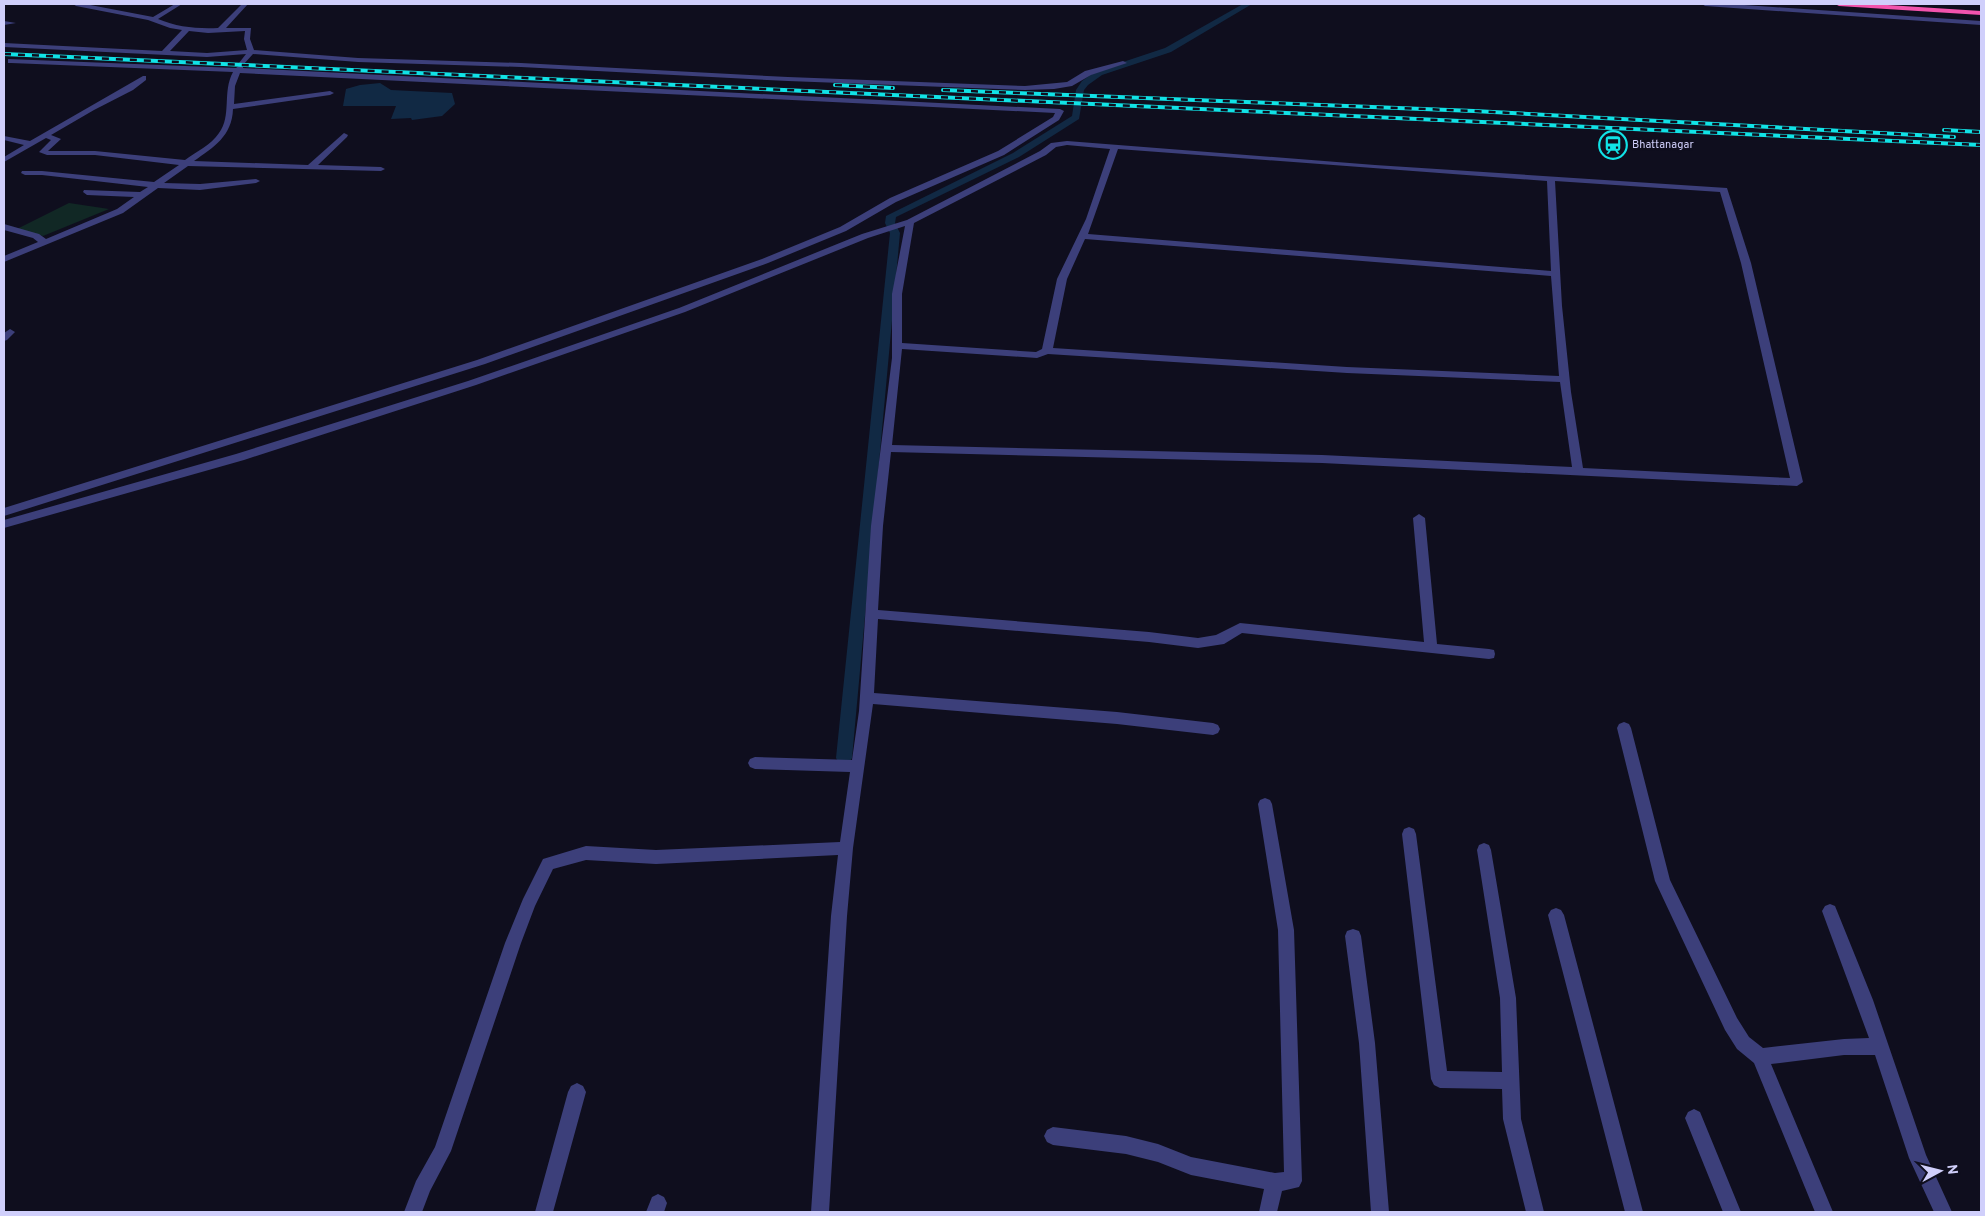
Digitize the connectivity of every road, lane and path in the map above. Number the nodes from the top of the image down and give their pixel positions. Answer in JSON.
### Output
{"nodes":[{"id":1,"x":76,"y":4,"type":"edge"},
{"id":2,"x":179,"y":4,"type":"edge"},
{"id":3,"x":245,"y":4,"type":"edge"},
{"id":4,"x":1705,"y":4,"type":"edge"},
{"id":5,"x":1839,"y":4,"type":"edge"},
{"id":6,"x":1926,"y":4,"type":"edge"},
{"id":7,"x":1981,"y":7,"type":"edge"},
{"id":8,"x":1981,"y":13,"type":"edge"},
{"id":9,"x":152,"y":20,"type":"junction"},
{"id":10,"x":4,"y":23,"type":"edge"},
{"id":11,"x":1981,"y":23,"type":"edge"},
{"id":12,"x":13,"y":24,"type":"dead end"},
{"id":13,"x":188,"y":29,"type":"junction"},
{"id":14,"x":219,"y":31,"type":"junction"},
{"id":15,"x":4,"y":45,"type":"edge"},
{"id":16,"x":166,"y":52,"type":"junction"},
{"id":17,"x":251,"y":52,"type":"junction"},
{"id":18,"x":11,"y":61,"type":"dead end"},
{"id":19,"x":1123,"y":63,"type":"dead end"},
{"id":20,"x":240,"y":67,"type":"junction"},
{"id":21,"x":143,"y":78,"type":"dead end"},
{"id":22,"x":330,"y":93,"type":"dead end"},
{"id":23,"x":229,"y":107,"type":"junction"},
{"id":24,"x":344,"y":135,"type":"dead end"},
{"id":25,"x":45,"y":136,"type":"junction"},
{"id":26,"x":4,"y":138,"type":"edge"},
{"id":27,"x":31,"y":144,"type":"junction"},
{"id":28,"x":1115,"y":147,"type":"junction"},
{"id":29,"x":4,"y":160,"type":"edge"},
{"id":30,"x":186,"y":164,"type":"junction"},
{"id":31,"x":311,"y":167,"type":"junction"},
{"id":32,"x":380,"y":169,"type":"dead end"},
{"id":33,"x":25,"y":173,"type":"dead end"},
{"id":34,"x":1551,"y":178,"type":"junction"},
{"id":35,"x":256,"y":181,"type":"dead end"},
{"id":36,"x":157,"y":185,"type":"junction"},
{"id":37,"x":87,"y":192,"type":"dead end"},
{"id":38,"x":144,"y":195,"type":"junction"},
{"id":39,"x":910,"y":223,"type":"junction"},
{"id":40,"x":4,"y":228,"type":"edge"},
{"id":41,"x":1082,"y":236,"type":"junction"},
{"id":42,"x":45,"y":242,"type":"junction"},
{"id":43,"x":4,"y":259,"type":"edge"},
{"id":44,"x":1556,"y":274,"type":"junction"},
{"id":45,"x":897,"y":346,"type":"junction"},
{"id":46,"x":1046,"y":351,"type":"junction"},
{"id":47,"x":1564,"y":379,"type":"junction"},
{"id":48,"x":886,"y":448,"type":"junction"},
{"id":49,"x":1578,"y":472,"type":"junction"},
{"id":50,"x":4,"y":512,"type":"edge"},
{"id":51,"x":1420,"y":518,"type":"dead end"},
{"id":52,"x":4,"y":524,"type":"edge"},
{"id":53,"x":872,"y":614,"type":"junction"},
{"id":54,"x":1431,"y":648,"type":"junction"},
{"id":55,"x":1489,"y":654,"type":"dead end"},
{"id":56,"x":867,"y":698,"type":"junction"},
{"id":57,"x":1624,"y":728,"type":"dead end"},
{"id":58,"x":1213,"y":729,"type":"dead end"},
{"id":59,"x":755,"y":763,"type":"dead end"},
{"id":60,"x":858,"y":766,"type":"junction"},
{"id":61,"x":1265,"y":804,"type":"dead end"},
{"id":62,"x":1409,"y":834,"type":"dead end"},
{"id":63,"x":846,"y":848,"type":"junction"},
{"id":64,"x":1484,"y":850,"type":"dead end"},
{"id":65,"x":1830,"y":911,"type":"dead end"},
{"id":66,"x":1556,"y":915,"type":"dead end"},
{"id":67,"x":1353,"y":936,"type":"dead end"},
{"id":68,"x":1880,"y":1046,"type":"junction"},
{"id":69,"x":1760,"y":1057,"type":"junction"},
{"id":70,"x":1511,"y":1081,"type":"junction"},
{"id":71,"x":577,"y":1092,"type":"dead end"},
{"id":72,"x":1694,"y":1118,"type":"dead end"},
{"id":73,"x":1053,"y":1136,"type":"dead end"},
{"id":74,"x":1276,"y":1182,"type":"junction"},
{"id":75,"x":413,"y":1212,"type":"edge"},
{"id":76,"x":544,"y":1212,"type":"edge"},
{"id":77,"x":820,"y":1212,"type":"edge"},
{"id":78,"x":1268,"y":1212,"type":"edge"},
{"id":79,"x":1380,"y":1212,"type":"edge"},
{"id":80,"x":1535,"y":1212,"type":"edge"},
{"id":81,"x":1634,"y":1212,"type":"edge"},
{"id":82,"x":1732,"y":1212,"type":"edge"},
{"id":83,"x":1824,"y":1212,"type":"edge"},
{"id":84,"x":1944,"y":1212,"type":"edge"}],
"edges":[{"from":1,"to":9,"type":"street"},
{"from":2,"to":9,"type":"street"},
{"from":3,"to":14,"type":"street"},
{"from":4,"to":11,"type":"street"},
{"from":5,"to":8,"type":"highway"},
{"from":6,"to":7,"type":"highway"},
{"from":9,"to":13,"type":"street"},
{"from":10,"to":12,"type":"street"},
{"from":13,"to":14,"type":"street"},
{"from":13,"to":16,"type":"street"},
{"from":14,"to":17,"type":"street"},
{"from":15,"to":16,"type":"street"},
{"from":16,"to":17,"type":"street"},
{"from":17,"to":19,"type":"street"},
{"from":17,"to":20,"type":"street"},
{"from":18,"to":20,"type":"street"},
{"from":20,"to":23,"type":"street"},
{"from":20,"to":50,"type":"street"},
{"from":21,"to":25,"type":"street"},
{"from":22,"to":23,"type":"street"},
{"from":23,"to":30,"type":"street"},
{"from":24,"to":31,"type":"street"},
{"from":25,"to":27,"type":"street"},
{"from":25,"to":30,"type":"street"},
{"from":26,"to":27,"type":"street"},
{"from":27,"to":29,"type":"street"},
{"from":28,"to":34,"type":"street"},
{"from":28,"to":39,"type":"street"},
{"from":28,"to":41,"type":"street"},
{"from":30,"to":31,"type":"street"},
{"from":30,"to":36,"type":"street"},
{"from":31,"to":32,"type":"street"},
{"from":33,"to":36,"type":"street"},
{"from":34,"to":44,"type":"street"},
{"from":34,"to":49,"type":"street"},
{"from":35,"to":36,"type":"street"},
{"from":36,"to":38,"type":"street"},
{"from":37,"to":38,"type":"street"},
{"from":38,"to":42,"type":"street"},
{"from":39,"to":45,"type":"street"},
{"from":39,"to":52,"type":"street"},
{"from":40,"to":42,"type":"street"},
{"from":41,"to":44,"type":"street"},
{"from":41,"to":46,"type":"street"},
{"from":42,"to":43,"type":"street"},
{"from":44,"to":47,"type":"street"},
{"from":45,"to":46,"type":"street"},
{"from":45,"to":48,"type":"street"},
{"from":46,"to":47,"type":"street"},
{"from":47,"to":49,"type":"street"},
{"from":48,"to":49,"type":"street"},
{"from":48,"to":53,"type":"street"},
{"from":51,"to":54,"type":"street"},
{"from":53,"to":54,"type":"street"},
{"from":53,"to":56,"type":"street"},
{"from":54,"to":55,"type":"street"},
{"from":56,"to":58,"type":"street"},
{"from":56,"to":60,"type":"street"},
{"from":57,"to":69,"type":"street"},
{"from":59,"to":60,"type":"street"},
{"from":60,"to":63,"type":"street"},
{"from":61,"to":74,"type":"street"},
{"from":62,"to":70,"type":"street"},
{"from":63,"to":75,"type":"street"},
{"from":63,"to":77,"type":"street"},
{"from":64,"to":70,"type":"street"},
{"from":65,"to":68,"type":"street"},
{"from":66,"to":81,"type":"street"},
{"from":67,"to":79,"type":"street"},
{"from":68,"to":69,"type":"street"},
{"from":68,"to":84,"type":"street"},
{"from":69,"to":83,"type":"street"},
{"from":70,"to":80,"type":"street"},
{"from":71,"to":76,"type":"street"},
{"from":72,"to":82,"type":"street"},
{"from":73,"to":74,"type":"street"},
{"from":74,"to":78,"type":"street"}]}
